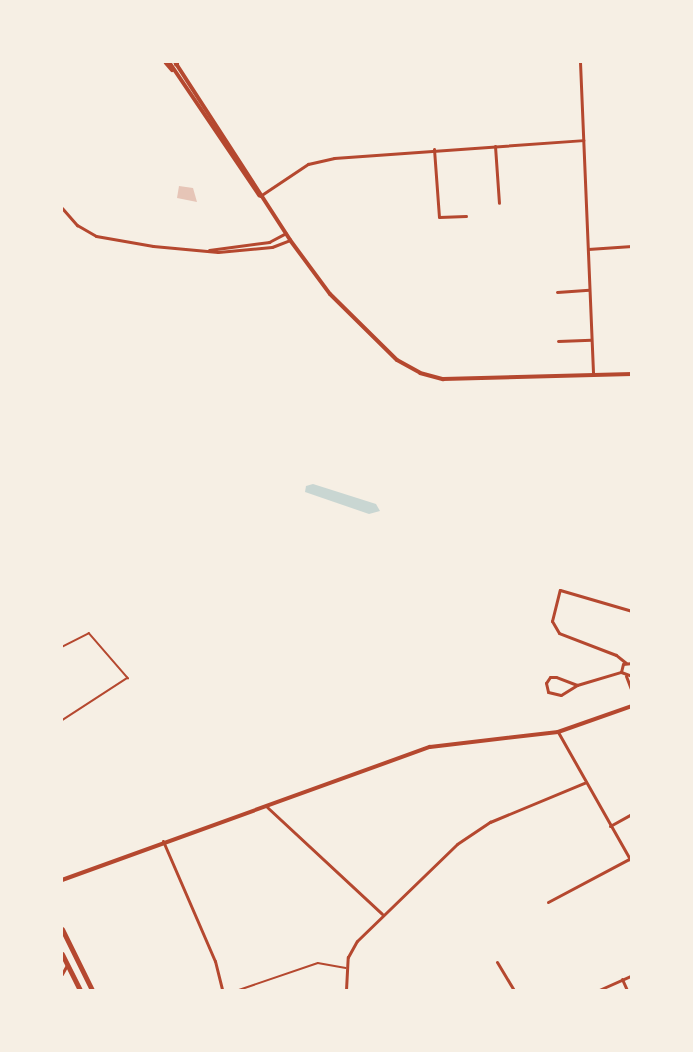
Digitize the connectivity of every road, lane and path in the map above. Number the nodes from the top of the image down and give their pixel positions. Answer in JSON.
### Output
{"nodes":[{"id":1,"x":168,"y":62,"type":"edge"},
{"id":2,"x":175,"y":62,"type":"edge"},
{"id":3,"x":580,"y":62,"type":"edge"},
{"id":4,"x":172,"y":69,"type":"joint"},
{"id":5,"x":583,"y":140,"type":"junction"},
{"id":6,"x":495,"y":146,"type":"junction"},
{"id":7,"x":434,"y":149,"type":"junction"},
{"id":8,"x":260,"y":196,"type":"junction"},
{"id":9,"x":499,"y":203,"type":"dead end"},
{"id":10,"x":62,"y":208,"type":"edge"},
{"id":11,"x":466,"y":216,"type":"dead end"},
{"id":12,"x":286,"y":234,"type":"junction"},
{"id":13,"x":290,"y":240,"type":"junction"},
{"id":14,"x":632,"y":246,"type":"edge"},
{"id":15,"x":588,"y":249,"type":"junction"},
{"id":16,"x":207,"y":250,"type":"junction"},
{"id":17,"x":589,"y":290,"type":"junction"},
{"id":18,"x":557,"y":292,"type":"dead end"},
{"id":19,"x":591,"y":340,"type":"junction"},
{"id":20,"x":558,"y":341,"type":"dead end"},
{"id":21,"x":632,"y":374,"type":"edge"},
{"id":22,"x":593,"y":375,"type":"junction"},
{"id":23,"x":632,"y":612,"type":"edge"},
{"id":24,"x":62,"y":647,"type":"edge"},
{"id":25,"x":626,"y":663,"type":"junction"},
{"id":26,"x":632,"y":663,"type":"edge"},
{"id":27,"x":621,"y":672,"type":"junction"},
{"id":28,"x":626,"y":676,"type":"junction"},
{"id":29,"x":632,"y":676,"type":"edge"},
{"id":30,"x":577,"y":685,"type":"junction"},
{"id":31,"x":632,"y":692,"type":"edge"},
{"id":32,"x":632,"y":706,"type":"edge"},
{"id":33,"x":62,"y":721,"type":"edge"},
{"id":34,"x":558,"y":732,"type":"junction"},
{"id":35,"x":584,"y":783,"type":"junction"},
{"id":36,"x":267,"y":807,"type":"junction"},
{"id":37,"x":632,"y":814,"type":"edge"},
{"id":38,"x":610,"y":826,"type":"junction"},
{"id":39,"x":162,"y":841,"type":"junction"},
{"id":40,"x":630,"y":861,"type":"edge"},
{"id":41,"x":62,"y":880,"type":"edge"},
{"id":42,"x":548,"y":902,"type":"dead end"},
{"id":43,"x":382,"y":914,"type":"junction"},
{"id":44,"x":62,"y":929,"type":"edge"},
{"id":45,"x":62,"y":954,"type":"edge"},
{"id":46,"x":498,"y":962,"type":"dead end"},
{"id":47,"x":67,"y":965,"type":"junction"},
{"id":48,"x":346,"y":968,"type":"junction"},
{"id":49,"x":62,"y":974,"type":"edge"},
{"id":50,"x":632,"y":975,"type":"edge"},
{"id":51,"x":622,"y":979,"type":"junction"},
{"id":52,"x":80,"y":990,"type":"edge"},
{"id":53,"x":92,"y":990,"type":"edge"},
{"id":54,"x":222,"y":990,"type":"edge"},
{"id":55,"x":239,"y":990,"type":"edge"},
{"id":56,"x":346,"y":990,"type":"edge"},
{"id":57,"x":514,"y":990,"type":"edge"},
{"id":58,"x":599,"y":990,"type":"edge"},
{"id":59,"x":627,"y":990,"type":"edge"}],
"edges":[{"from":1,"to":4,"type":"main road"},
{"from":2,"to":8,"type":"street"},
{"from":3,"to":5,"type":"street"},
{"from":4,"to":8,"type":"street"},
{"from":5,"to":6,"type":"street"},
{"from":5,"to":15,"type":"street"},
{"from":6,"to":7,"type":"street"},
{"from":6,"to":9,"type":"street"},
{"from":7,"to":8,"type":"street"},
{"from":7,"to":11,"type":"street"},
{"from":8,"to":12,"type":"street"},
{"from":10,"to":16,"type":"street"},
{"from":12,"to":13,"type":"street"},
{"from":12,"to":16,"type":"street"},
{"from":13,"to":16,"type":"street"},
{"from":13,"to":22,"type":"street"},
{"from":14,"to":15,"type":"street"},
{"from":15,"to":17,"type":"street"},
{"from":17,"to":18,"type":"street"},
{"from":17,"to":19,"type":"street"},
{"from":19,"to":20,"type":"street"},
{"from":19,"to":22,"type":"street"},
{"from":21,"to":22,"type":"street"},
{"from":23,"to":25,"type":"street"},
{"from":24,"to":33,"type":"lane"},
{"from":25,"to":26,"type":"street"},
{"from":25,"to":27,"type":"street"},
{"from":27,"to":28,"type":"street"},
{"from":27,"to":30,"type":"street"},
{"from":28,"to":29,"type":"street"},
{"from":28,"to":31,"type":"street"},
{"from":30,"to":30,"type":"street"},
{"from":32,"to":34,"type":"street"},
{"from":34,"to":35,"type":"street"},
{"from":34,"to":36,"type":"street"},
{"from":35,"to":38,"type":"street"},
{"from":35,"to":43,"type":"street"},
{"from":36,"to":39,"type":"street"},
{"from":36,"to":43,"type":"street"},
{"from":37,"to":38,"type":"street"},
{"from":38,"to":40,"type":"street"},
{"from":39,"to":41,"type":"street"},
{"from":39,"to":54,"type":"street"},
{"from":40,"to":42,"type":"street"},
{"from":43,"to":48,"type":"street"},
{"from":44,"to":53,"type":"highway"},
{"from":45,"to":47,"type":"highway"},
{"from":46,"to":57,"type":"street"},
{"from":47,"to":49,"type":"street"},
{"from":47,"to":52,"type":"highway"},
{"from":48,"to":55,"type":"lane"},
{"from":48,"to":56,"type":"street"},
{"from":50,"to":51,"type":"street"},
{"from":51,"to":58,"type":"street"},
{"from":51,"to":59,"type":"street"}]}
